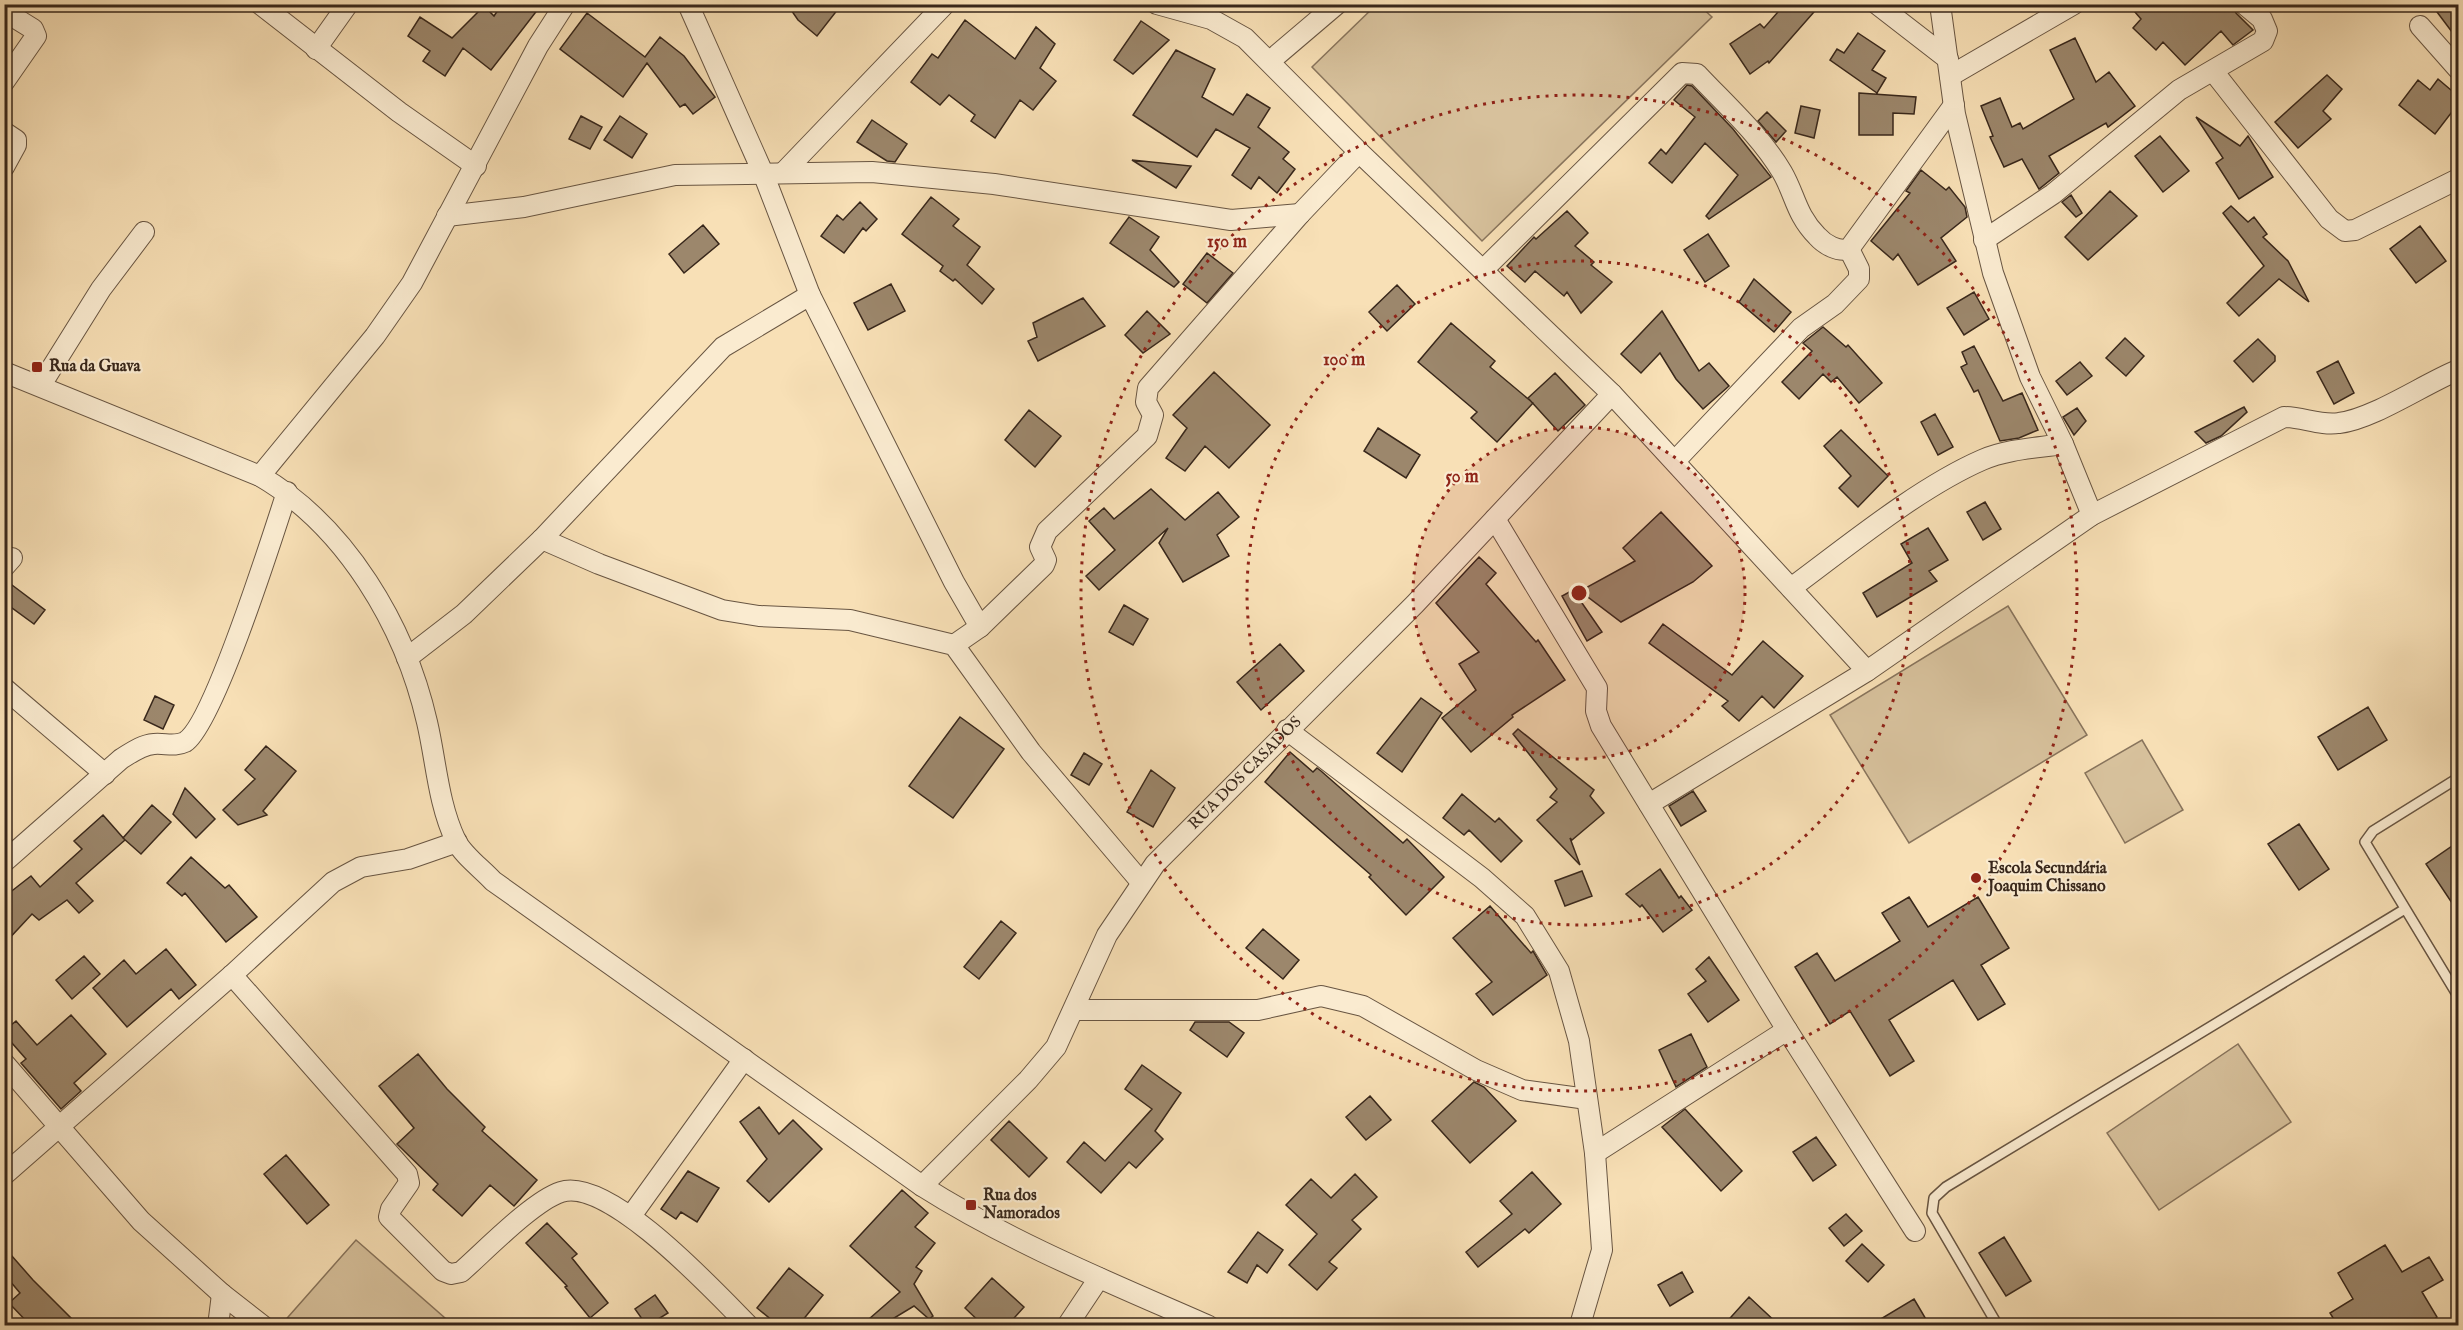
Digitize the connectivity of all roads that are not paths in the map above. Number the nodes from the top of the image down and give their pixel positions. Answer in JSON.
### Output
{"nodes":[{"id":1,"x":260,"y":4,"type":"edge"},
{"id":2,"x":348,"y":4,"type":"edge"},
{"id":3,"x":565,"y":4,"type":"edge"},
{"id":4,"x":688,"y":4,"type":"edge"},
{"id":5,"x":945,"y":4,"type":"edge"},
{"id":6,"x":1157,"y":4,"type":"edge"},
{"id":7,"x":1337,"y":4,"type":"edge"},
{"id":8,"x":1877,"y":4,"type":"edge"},
{"id":9,"x":1940,"y":4,"type":"edge"},
{"id":10,"x":2074,"y":4,"type":"edge"},
{"id":11,"x":2244,"y":4,"type":"edge"},
{"id":12,"x":4,"y":11,"type":"edge"},
{"id":13,"x":1214,"y":12,"type":"edge"},
{"id":14,"x":2420,"y":26,"type":"dead end"},
{"id":15,"x":316,"y":49,"type":"junction"},
{"id":16,"x":1270,"y":62,"type":"junction"},
{"id":17,"x":1949,"y":67,"type":"junction"},
{"id":18,"x":2458,"y":69,"type":"edge"},
{"id":19,"x":2213,"y":71,"type":"junction"},
{"id":20,"x":4,"y":82,"type":"edge"},
{"id":21,"x":1954,"y":105,"type":"junction"},
{"id":22,"x":4,"y":132,"type":"edge"},
{"id":23,"x":1359,"y":152,"type":"junction"},
{"id":24,"x":476,"y":166,"type":"junction"},
{"id":25,"x":4,"y":167,"type":"edge"},
{"id":26,"x":773,"y":173,"type":"junction"},
{"id":27,"x":2458,"y":179,"type":"edge"},
{"id":28,"x":1300,"y":214,"type":"junction"},
{"id":29,"x":447,"y":216,"type":"junction"},
{"id":30,"x":144,"y":232,"type":"dead end"},
{"id":31,"x":1984,"y":240,"type":"junction"},
{"id":32,"x":1849,"y":249,"type":"junction"},
{"id":33,"x":1484,"y":270,"type":"junction"},
{"id":34,"x":810,"y":295,"type":"junction"},
{"id":35,"x":2458,"y":370,"type":"edge"},
{"id":36,"x":4,"y":372,"type":"edge"},
{"id":37,"x":41,"y":385,"type":"junction"},
{"id":38,"x":1612,"y":394,"type":"junction"},
{"id":39,"x":2063,"y":444,"type":"junction"},
{"id":40,"x":1675,"y":461,"type":"junction"},
{"id":41,"x":260,"y":476,"type":"junction"},
{"id":42,"x":287,"y":492,"type":"junction"},
{"id":43,"x":2092,"y":515,"type":"junction"},
{"id":44,"x":1495,"y":519,"type":"junction"},
{"id":45,"x":542,"y":539,"type":"junction"},
{"id":46,"x":1791,"y":588,"type":"junction"},
{"id":47,"x":980,"y":627,"type":"junction"},
{"id":48,"x":954,"y":645,"type":"junction"},
{"id":49,"x":407,"y":658,"type":"junction"},
{"id":50,"x":1867,"y":671,"type":"junction"},
{"id":51,"x":4,"y":688,"type":"edge"},
{"id":52,"x":1287,"y":730,"type":"junction"},
{"id":53,"x":105,"y":774,"type":"junction"},
{"id":54,"x":2458,"y":778,"type":"edge"},
{"id":55,"x":1649,"y":804,"type":"junction"},
{"id":56,"x":457,"y":842,"type":"junction"},
{"id":57,"x":4,"y":862,"type":"edge"},
{"id":58,"x":1141,"y":882,"type":"junction"},
{"id":59,"x":2405,"y":909,"type":"junction"},
{"id":60,"x":232,"y":975,"type":"junction"},
{"id":61,"x":2458,"y":996,"type":"edge"},
{"id":62,"x":1074,"y":1011,"type":"junction"},
{"id":63,"x":1787,"y":1030,"type":"junction"},
{"id":64,"x":744,"y":1059,"type":"junction"},
{"id":65,"x":4,"y":1063,"type":"edge"},
{"id":66,"x":1587,"y":1099,"type":"junction"},
{"id":67,"x":60,"y":1127,"type":"junction"},
{"id":68,"x":1594,"y":1153,"type":"junction"},
{"id":69,"x":4,"y":1175,"type":"edge"},
{"id":70,"x":922,"y":1186,"type":"junction"},
{"id":71,"x":631,"y":1216,"type":"junction"},
{"id":72,"x":1915,"y":1232,"type":"dead end"},
{"id":73,"x":1099,"y":1278,"type":"junction"},
{"id":74,"x":222,"y":1294,"type":"junction"},
{"id":75,"x":1579,"y":1325,"type":"edge"},
{"id":76,"x":218,"y":1326,"type":"edge"},
{"id":77,"x":263,"y":1326,"type":"edge"},
{"id":78,"x":749,"y":1326,"type":"edge"},
{"id":79,"x":1067,"y":1326,"type":"edge"},
{"id":80,"x":1209,"y":1326,"type":"edge"},
{"id":81,"x":1998,"y":1326,"type":"edge"}],
"edges":[{"from":1,"to":15,"type":"street"},
{"from":2,"to":15,"type":"street"},
{"from":3,"to":24,"type":"street"},
{"from":4,"to":26,"type":"street"},
{"from":5,"to":26,"type":"street"},
{"from":6,"to":13,"type":"street"},
{"from":7,"to":16,"type":"street"},
{"from":8,"to":17,"type":"street"},
{"from":9,"to":17,"type":"street"},
{"from":10,"to":17,"type":"street"},
{"from":11,"to":19,"type":"street"},
{"from":12,"to":20,"type":"street"},
{"from":13,"to":16,"type":"street"},
{"from":14,"to":18,"type":"street"},
{"from":15,"to":24,"type":"street"},
{"from":16,"to":23,"type":"street"},
{"from":17,"to":21,"type":"street"},
{"from":19,"to":27,"type":"street"},
{"from":19,"to":31,"type":"street"},
{"from":21,"to":31,"type":"street"},
{"from":21,"to":32,"type":"street"},
{"from":22,"to":25,"type":"street"},
{"from":23,"to":28,"type":"street"},
{"from":23,"to":33,"type":"street"},
{"from":24,"to":29,"type":"street"},
{"from":26,"to":28,"type":"street"},
{"from":26,"to":29,"type":"street"},
{"from":26,"to":34,"type":"street"},
{"from":28,"to":47,"type":"street"},
{"from":29,"to":41,"type":"street"},
{"from":30,"to":37,"type":"street"},
{"from":31,"to":39,"type":"street"},
{"from":32,"to":33,"type":"street"},
{"from":32,"to":40,"type":"street"},
{"from":33,"to":38,"type":"street"},
{"from":34,"to":45,"type":"street"},
{"from":34,"to":47,"type":"street"},
{"from":35,"to":43,"type":"street"},
{"from":36,"to":37,"type":"street"},
{"from":37,"to":41,"type":"street"},
{"from":38,"to":40,"type":"street"},
{"from":38,"to":44,"type":"street","name":"RUA DOS CASADOS"},
{"from":39,"to":43,"type":"street"},
{"from":39,"to":46,"type":"street"},
{"from":40,"to":46,"type":"street"},
{"from":41,"to":42,"type":"street"},
{"from":42,"to":49,"type":"street"},
{"from":42,"to":53,"type":"street"},
{"from":43,"to":50,"type":"street"},
{"from":44,"to":52,"type":"street","name":"RUA DOS CASADOS"},
{"from":44,"to":55,"type":"street"},
{"from":45,"to":48,"type":"street"},
{"from":45,"to":49,"type":"street"},
{"from":46,"to":50,"type":"street"},
{"from":47,"to":48,"type":"street"},
{"from":48,"to":58,"type":"street"},
{"from":49,"to":56,"type":"street"},
{"from":50,"to":55,"type":"street"},
{"from":51,"to":53,"type":"street"},
{"from":52,"to":58,"type":"street","name":"RUA DOS CASADOS"},
{"from":52,"to":66,"type":"street"},
{"from":53,"to":57,"type":"street"},
{"from":54,"to":59,"type":"lane"},
{"from":55,"to":63,"type":"street"},
{"from":56,"to":60,"type":"street"},
{"from":56,"to":64,"type":"street"},
{"from":58,"to":62,"type":"street","name":"RUA DOS CASADOS"},
{"from":59,"to":61,"type":"lane"},
{"from":59,"to":81,"type":"lane"},
{"from":60,"to":67,"type":"street"},
{"from":60,"to":71,"type":"street"},
{"from":62,"to":66,"type":"street"},
{"from":62,"to":70,"type":"street","name":"RUA DOS CASADOS"},
{"from":63,"to":68,"type":"street"},
{"from":63,"to":72,"type":"street"},
{"from":64,"to":70,"type":"street"},
{"from":64,"to":71,"type":"street"},
{"from":65,"to":67,"type":"street"},
{"from":66,"to":68,"type":"street"},
{"from":67,"to":69,"type":"street"},
{"from":67,"to":74,"type":"street"},
{"from":68,"to":75,"type":"street"},
{"from":70,"to":73,"type":"street"},
{"from":71,"to":78,"type":"street"},
{"from":73,"to":79,"type":"street"},
{"from":73,"to":80,"type":"street"},
{"from":74,"to":76,"type":"street"},
{"from":74,"to":77,"type":"street"}]}
